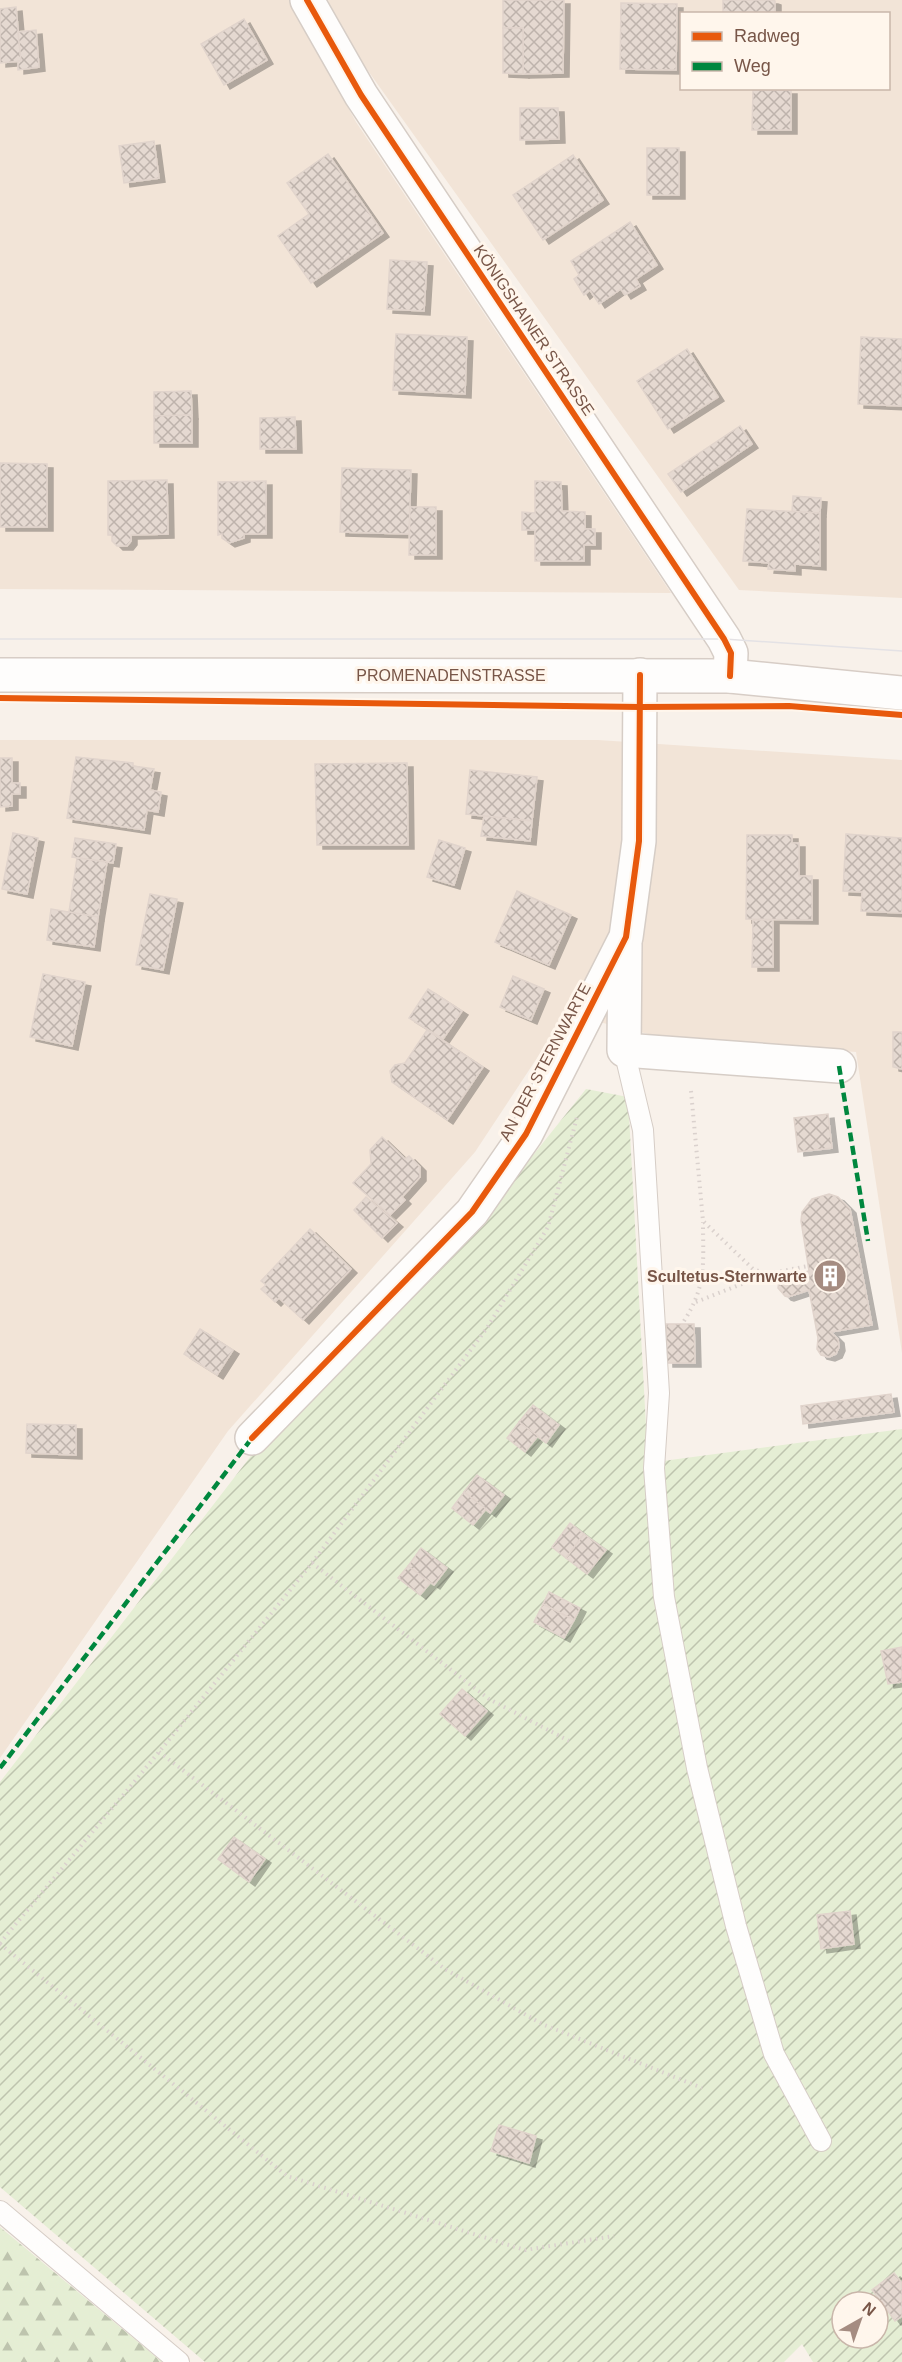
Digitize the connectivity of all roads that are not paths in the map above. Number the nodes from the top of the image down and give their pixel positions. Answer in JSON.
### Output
{"nodes":[{"id":1,"x":307,"y":0,"type":"edge"},
{"id":2,"x":0,"y":675,"type":"edge"},
{"id":3,"x":640,"y":675,"type":"junction"},
{"id":4,"x":730,"y":676,"type":"junction"},
{"id":5,"x":902,"y":693,"type":"edge"},
{"id":6,"x":626,"y":937,"type":"junction"},
{"id":7,"x":624,"y":1050,"type":"junction"},
{"id":8,"x":839,"y":1066,"type":"dead end"},
{"id":9,"x":252,"y":1438,"type":"dead end"},
{"id":10,"x":821,"y":2141,"type":"dead end"},
{"id":11,"x":0,"y":2211,"type":"edge"},
{"id":12,"x":179,"y":2362,"type":"edge"}],
"edges":[{"from":1,"to":4,"type":"street","name":"KÖNIGSHAINER STRASSE"},
{"from":2,"to":3,"type":"street","name":"PROMENADENSTRASSE"},
{"from":3,"to":4,"type":"street","name":"PROMENADENSTRASSE"},
{"from":3,"to":6,"type":"street","name":"AN DER STERNWARTE"},
{"from":4,"to":5,"type":"street","name":"PROMENADENSTRASSE"},
{"from":6,"to":7,"type":"street","name":"AN DER STERNWARTE"},
{"from":6,"to":9,"type":"street","name":"AN DER STERNWARTE"},
{"from":7,"to":8,"type":"street"},
{"from":7,"to":10,"type":"lane"},
{"from":11,"to":12,"type":"lane"}]}
